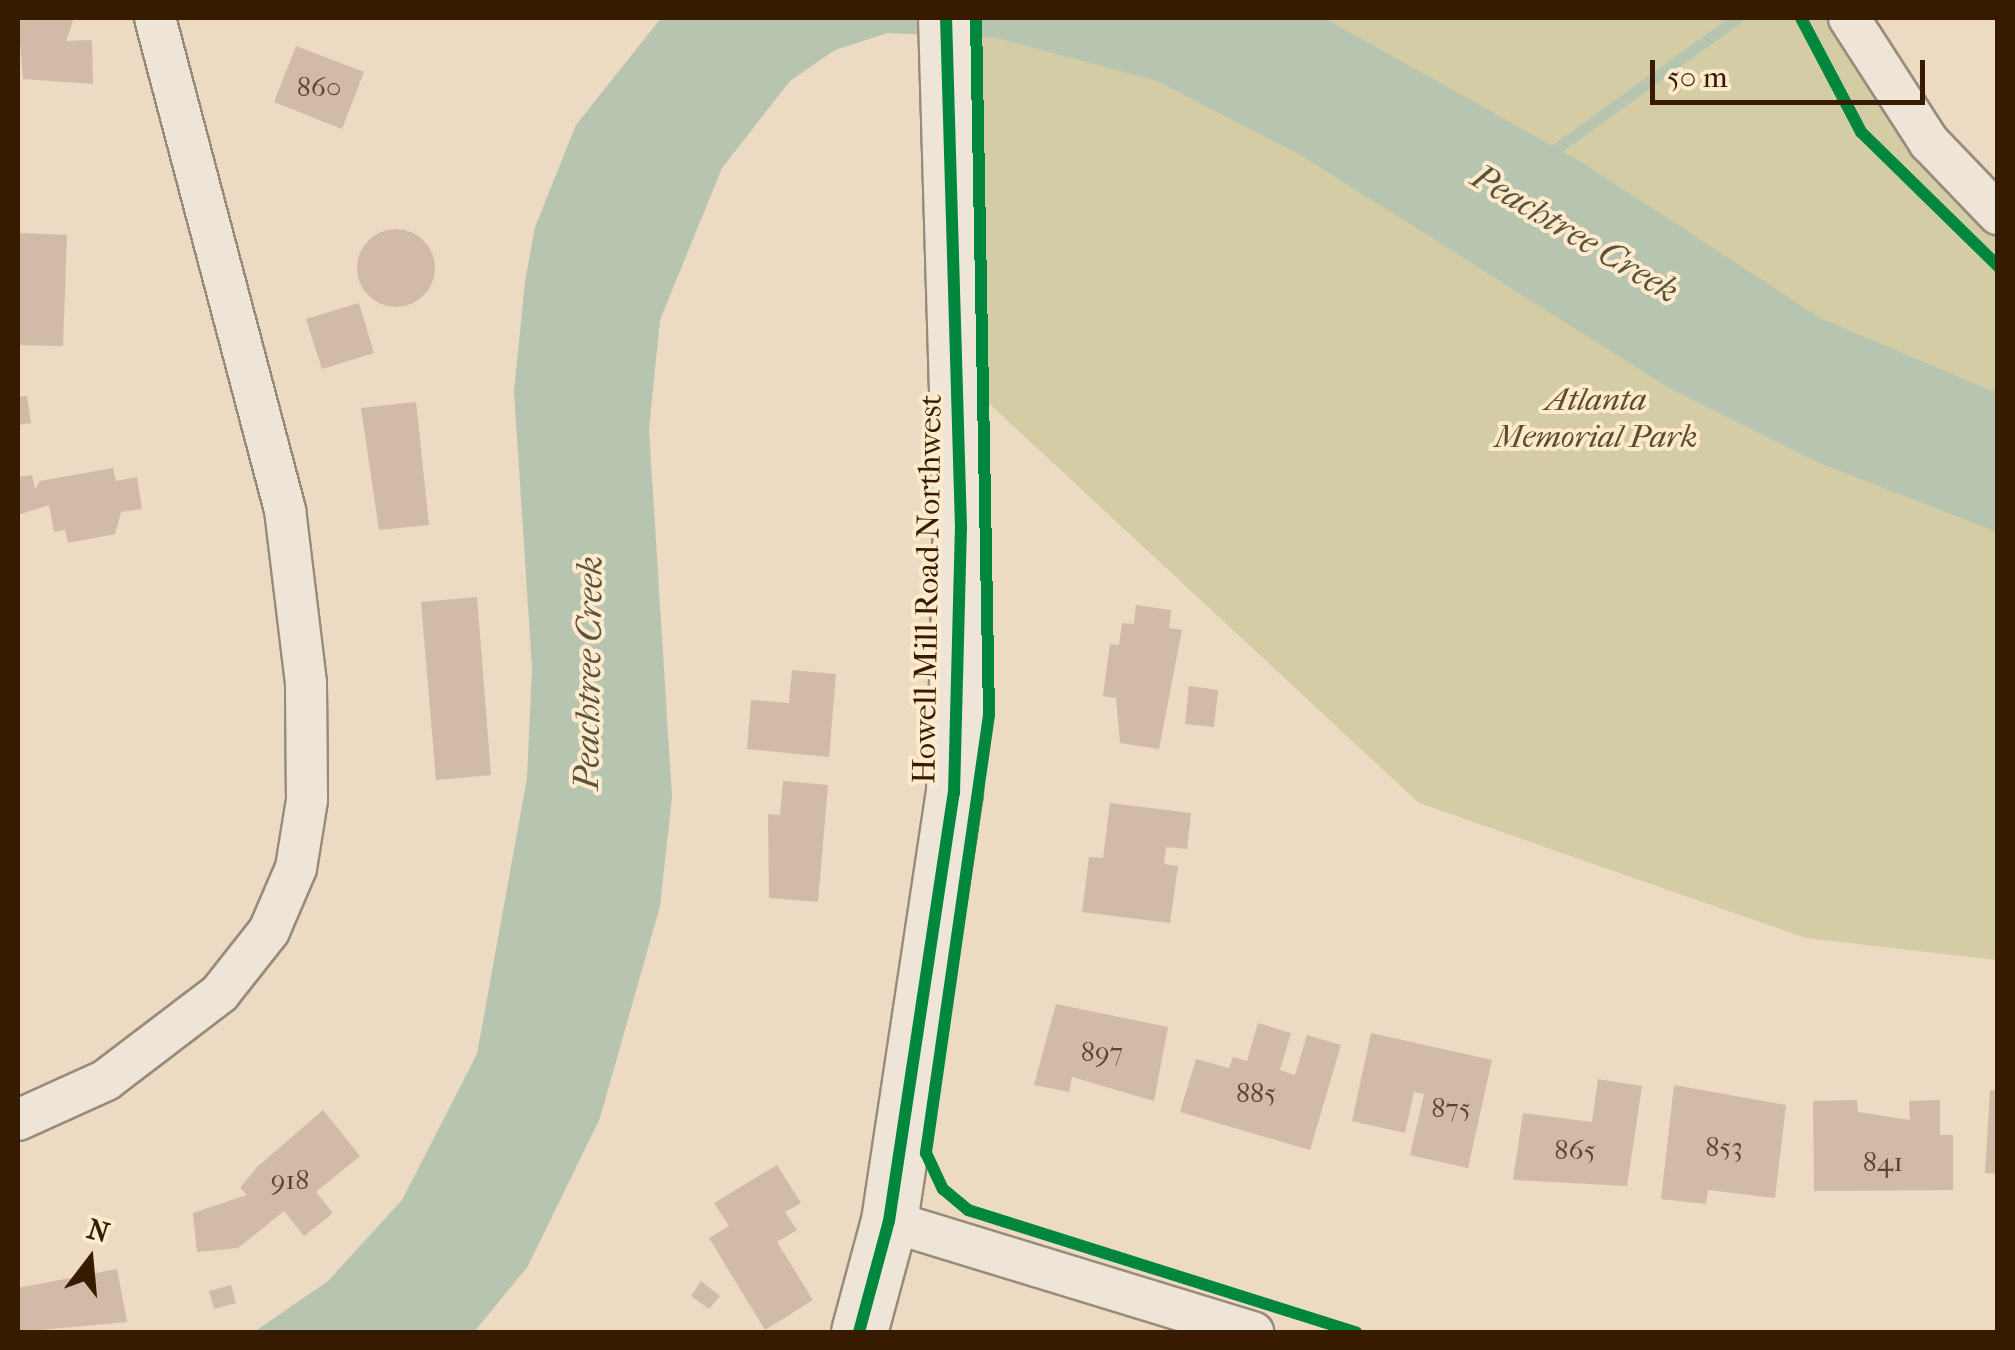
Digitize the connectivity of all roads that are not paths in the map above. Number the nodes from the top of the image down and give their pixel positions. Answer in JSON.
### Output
{"nodes":[{"id":1,"x":156,"y":18,"type":"edge"},
{"id":2,"x":946,"y":18,"type":"edge"},
{"id":3,"x":1848,"y":18,"type":"edge"},
{"id":4,"x":1998,"y":214,"type":"edge"},
{"id":5,"x":18,"y":1120,"type":"edge"},
{"id":6,"x":889,"y":1222,"type":"junction"},
{"id":7,"x":859,"y":1332,"type":"edge"},
{"id":8,"x":1254,"y":1332,"type":"edge"}],
"edges":[{"from":1,"to":5,"type":"street"},
{"from":2,"to":6,"type":"main road","name":"Howell Mill Road Northwest"},
{"from":3,"to":4,"type":"street"},
{"from":6,"to":7,"type":"main road","name":"Howell Mill Road Northwest"},
{"from":6,"to":8,"type":"street"}]}
